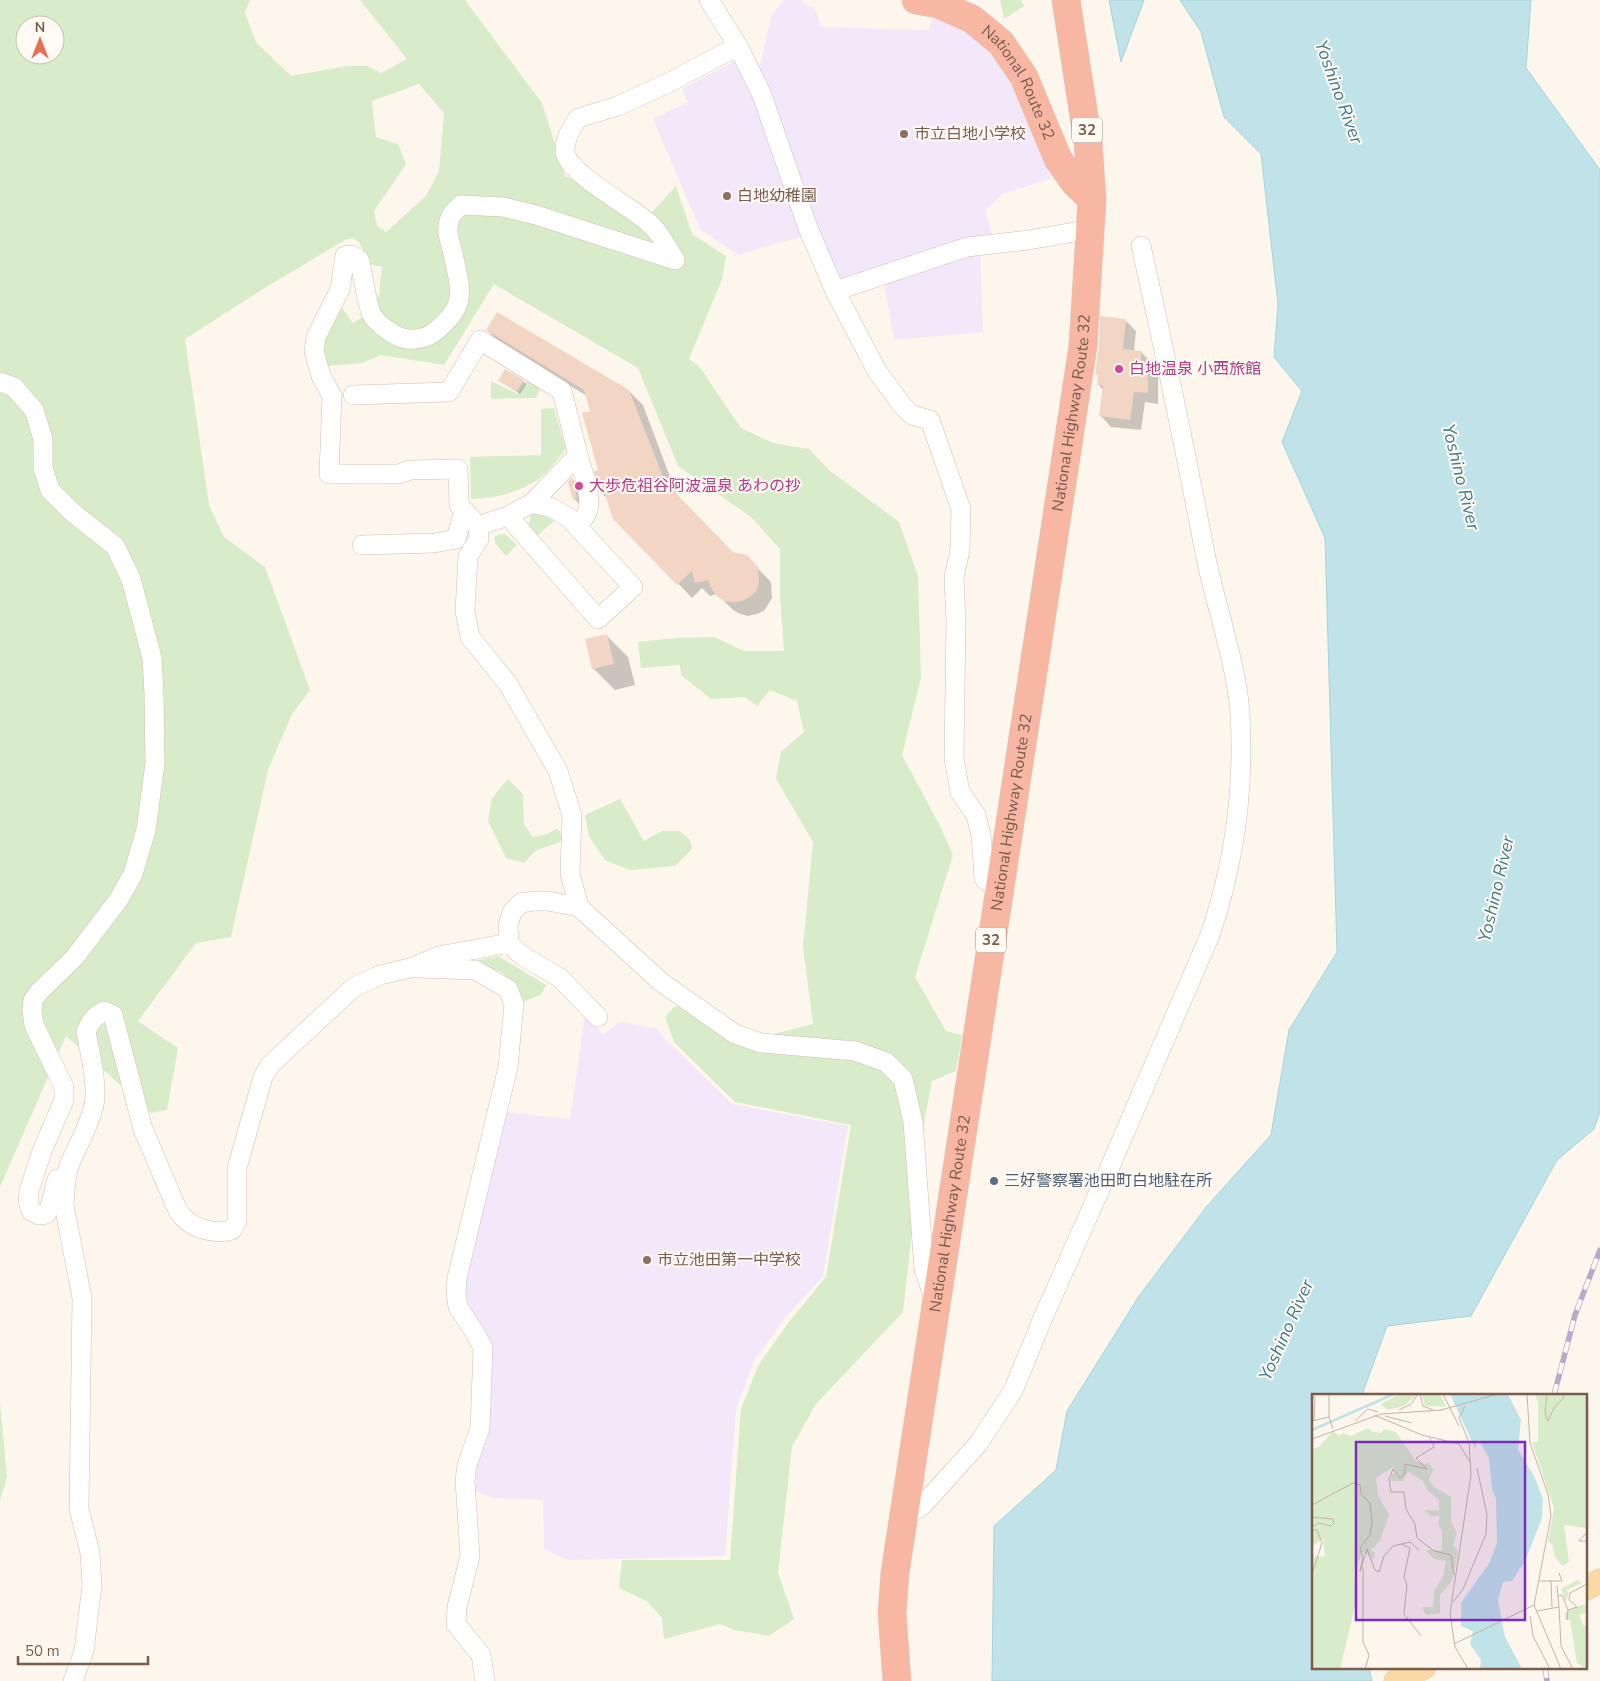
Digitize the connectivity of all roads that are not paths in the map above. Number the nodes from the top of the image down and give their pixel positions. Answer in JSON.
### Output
{"nodes":[{"id":1,"x":709,"y":0,"type":"edge"},
{"id":2,"x":916,"y":0,"type":"edge"},
{"id":3,"x":1049,"y":0,"type":"edge"},
{"id":4,"x":1066,"y":0,"type":"edge"},
{"id":5,"x":738,"y":46,"type":"junction"},
{"id":6,"x":1074,"y":62,"type":"junction"},
{"id":7,"x":1092,"y":199,"type":"junction"},
{"id":8,"x":1091,"y":229,"type":"junction"},
{"id":9,"x":1141,"y":246,"type":"dead end"},
{"id":10,"x":835,"y":291,"type":"junction"},
{"id":11,"x":0,"y":382,"type":"edge"},
{"id":12,"x":353,"y":395,"type":"dead end"},
{"id":13,"x":578,"y":455,"type":"junction"},
{"id":14,"x":532,"y":503,"type":"junction"},
{"id":15,"x":464,"y":511,"type":"junction"},
{"id":16,"x":508,"y":516,"type":"junction"},
{"id":17,"x":478,"y":526,"type":"junction"},
{"id":18,"x":577,"y":526,"type":"junction"},
{"id":19,"x":362,"y":545,"type":"dead end"},
{"id":20,"x":1000,"y":886,"type":"junction"},
{"id":21,"x":579,"y":907,"type":"junction"},
{"id":22,"x":509,"y":943,"type":"junction"},
{"id":23,"x":410,"y":968,"type":"junction"},
{"id":24,"x":598,"y":1017,"type":"dead end"},
{"id":25,"x":68,"y":1168,"type":"junction"},
{"id":26,"x":936,"y":1303,"type":"junction"},
{"id":27,"x":903,"y":1518,"type":"junction"},
{"id":28,"x":1600,"y":1581,"type":"edge"},
{"id":29,"x":1588,"y":1587,"type":"edge"},
{"id":30,"x":1422,"y":1668,"type":"edge"},
{"id":31,"x":74,"y":1681,"type":"edge"},
{"id":32,"x":485,"y":1681,"type":"edge"},
{"id":33,"x":897,"y":1681,"type":"edge"},
{"id":34,"x":1396,"y":1681,"type":"edge"}],
"edges":[{"from":1,"to":5,"type":"street"},
{"from":2,"to":7,"type":"highway","name":"National Route 32"},
{"from":3,"to":6,"type":"highway","name":"National Highway Route 32","number":"32"},
{"from":4,"to":6,"type":"highway","name":"National Highway Route 32","number":"32"},
{"from":5,"to":10,"type":"street"},
{"from":5,"to":15,"type":"street"},
{"from":6,"to":7,"type":"highway","name":"National Highway Route 32","number":"32"},
{"from":7,"to":8,"type":"highway","name":"National Highway Route 32","number":"32"},
{"from":8,"to":10,"type":"street"},
{"from":8,"to":20,"type":"highway","name":"National Highway Route 32","number":"32"},
{"from":9,"to":27,"type":"street"},
{"from":10,"to":20,"type":"street"},
{"from":11,"to":25,"type":"street"},
{"from":12,"to":13,"type":"street"},
{"from":13,"to":14,"type":"street"},
{"from":13,"to":18,"type":"street"},
{"from":14,"to":16,"type":"street"},
{"from":14,"to":18,"type":"street"},
{"from":15,"to":17,"type":"street"},
{"from":15,"to":19,"type":"street"},
{"from":16,"to":17,"type":"street"},
{"from":16,"to":18,"type":"street"},
{"from":17,"to":21,"type":"street"},
{"from":20,"to":26,"type":"highway","name":"National Highway Route 32","number":"32"},
{"from":21,"to":22,"type":"street"},
{"from":21,"to":26,"type":"street"},
{"from":22,"to":23,"type":"street"},
{"from":22,"to":24,"type":"street"},
{"from":23,"to":25,"type":"street"},
{"from":23,"to":32,"type":"street"},
{"from":25,"to":31,"type":"street"},
{"from":26,"to":27,"type":"highway","name":"National Highway Route 32","number":"32"},
{"from":27,"to":33,"type":"highway","name":"National Highway Route 32","number":"32"},
{"from":28,"to":29,"type":"main road"},
{"from":30,"to":34,"type":"main road"}]}
